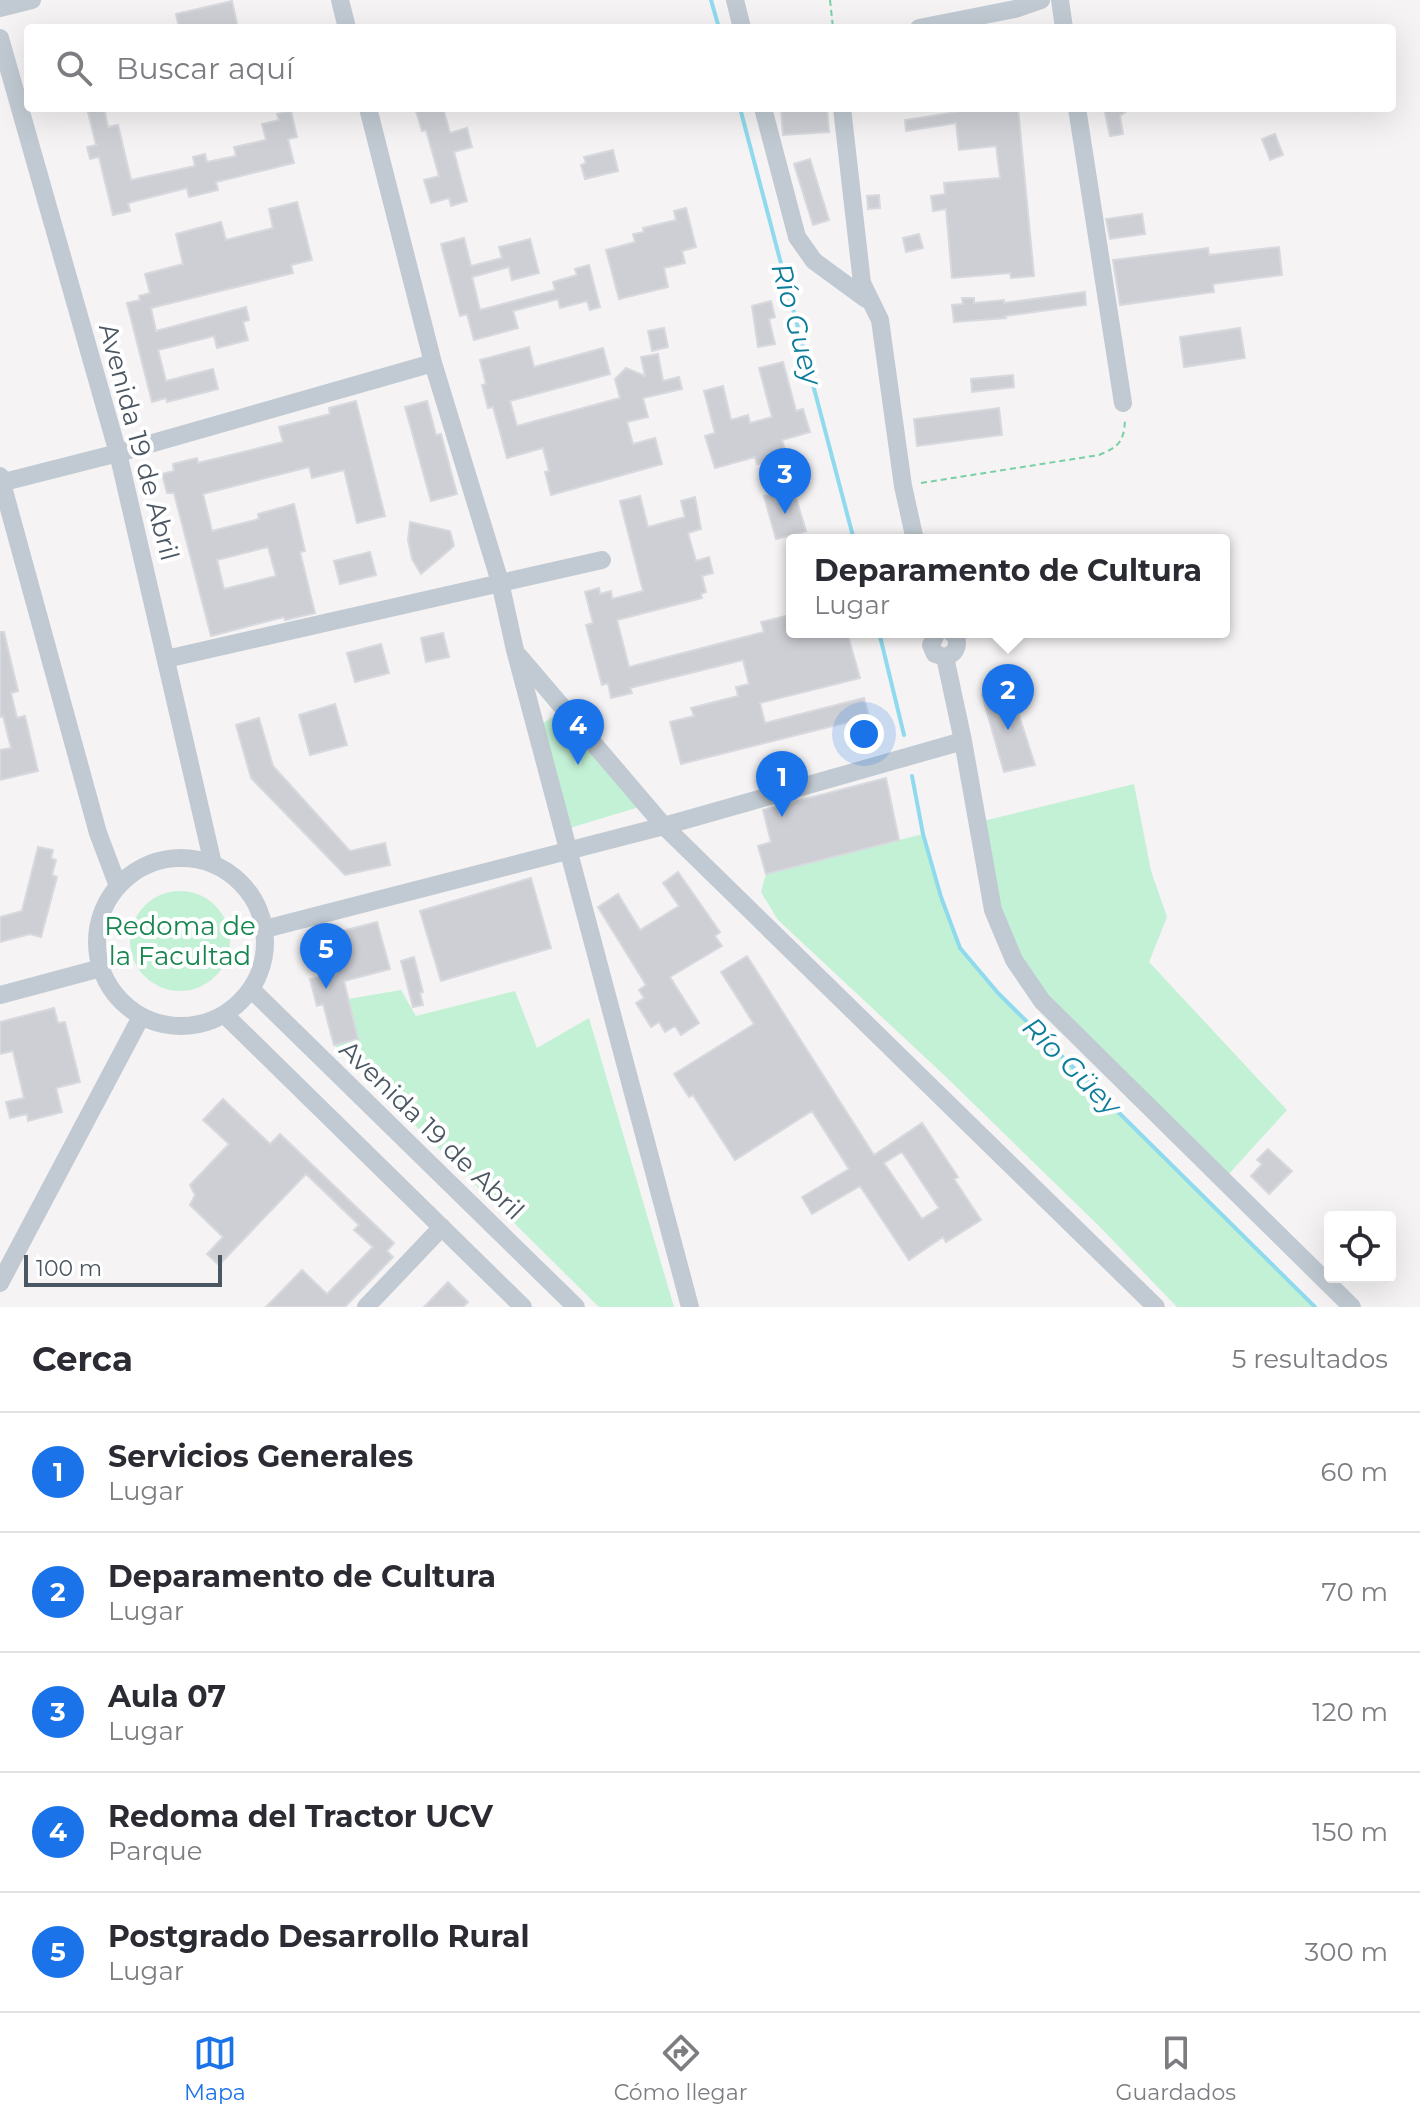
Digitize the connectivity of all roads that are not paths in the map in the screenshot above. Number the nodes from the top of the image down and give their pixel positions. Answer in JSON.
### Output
{"nodes":[{"id":1,"x":32,"y":0,"type":"edge"},
{"id":2,"x":340,"y":0,"type":"edge"},
{"id":3,"x":735,"y":0,"type":"edge"},
{"id":4,"x":1041,"y":0,"type":"edge"},
{"id":5,"x":1060,"y":0,"type":"edge"},
{"id":6,"x":0,"y":8,"type":"edge"},
{"id":7,"x":346,"y":24,"type":"edge"},
{"id":8,"x":741,"y":24,"type":"edge"},
{"id":9,"x":939,"y":24,"type":"edge"},
{"id":10,"x":1063,"y":24,"type":"edge"},
{"id":11,"x":0,"y":38,"type":"edge"},
{"id":12,"x":369,"y":112,"type":"edge"},
{"id":13,"x":764,"y":112,"type":"edge"},
{"id":14,"x":842,"y":112,"type":"edge"},
{"id":15,"x":1078,"y":112,"type":"edge"},
{"id":16,"x":871,"y":303,"type":"junction"},
{"id":17,"x":433,"y":363,"type":"junction"},
{"id":18,"x":1123,"y":403,"type":"road end"},
{"id":19,"x":118,"y":453,"type":"junction"},
{"id":20,"x":1,"y":481,"type":"edge"},
{"id":21,"x":914,"y":534,"type":"edge"},
{"id":22,"x":602,"y":560,"type":"dead end"},
{"id":23,"x":500,"y":582,"type":"junction"},
{"id":24,"x":934,"y":638,"type":"edge"},
{"id":25,"x":956,"y":638,"type":"edge"},
{"id":26,"x":515,"y":650,"type":"junction"},
{"id":27,"x":945,"y":657,"type":"junction"},
{"id":28,"x":166,"y":659,"type":"junction"},
{"id":29,"x":963,"y":741,"type":"junction"},
{"id":30,"x":664,"y":826,"type":"junction"},
{"id":31,"x":569,"y":849,"type":"junction"},
{"id":32,"x":213,"y":864,"type":"junction"},
{"id":33,"x":118,"y":886,"type":"junction"},
{"id":34,"x":265,"y":929,"type":"junction"},
{"id":35,"x":101,"y":968,"type":"junction"},
{"id":36,"x":252,"y":990,"type":"junction"},
{"id":37,"x":0,"y":995,"type":"edge"},
{"id":38,"x":225,"y":1015,"type":"junction"},
{"id":39,"x":141,"y":1017,"type":"junction"},
{"id":40,"x":442,"y":1227,"type":"junction"},
{"id":41,"x":0,"y":1283,"type":"edge"},
{"id":42,"x":366,"y":1307,"type":"edge"},
{"id":43,"x":523,"y":1307,"type":"edge"},
{"id":44,"x":576,"y":1307,"type":"edge"},
{"id":45,"x":690,"y":1307,"type":"edge"},
{"id":46,"x":1156,"y":1307,"type":"edge"},
{"id":47,"x":1352,"y":1307,"type":"edge"}],
"edges":[{"from":1,"to":6,"type":"lane"},
{"from":2,"to":7,"type":"lane"},
{"from":3,"to":8,"type":"lane"},
{"from":4,"to":9,"type":"lane"},
{"from":5,"to":10,"type":"lane"},
{"from":11,"to":19,"type":"lane","name":"Avenida 19 de Abril"},
{"from":12,"to":17,"type":"lane"},
{"from":13,"to":16,"type":"lane"},
{"from":14,"to":16,"type":"lane"},
{"from":15,"to":18,"type":"lane"},
{"from":16,"to":21,"type":"lane"},
{"from":17,"to":19,"type":"lane"},
{"from":17,"to":23,"type":"lane"},
{"from":19,"to":20,"type":"lane"},
{"from":19,"to":28,"type":"lane","name":"Avenida 19 de Abril"},
{"from":20,"to":33,"type":"lane"},
{"from":22,"to":23,"type":"lane"},
{"from":23,"to":26,"type":"lane"},
{"from":23,"to":28,"type":"lane"},
{"from":24,"to":27,"type":"lane"},
{"from":25,"to":27,"type":"lane"},
{"from":26,"to":30,"type":"lane"},
{"from":26,"to":31,"type":"lane"},
{"from":27,"to":29,"type":"lane"},
{"from":28,"to":32,"type":"lane","name":"Avenida 19 de Abril"},
{"from":29,"to":30,"type":"lane"},
{"from":29,"to":47,"type":"lane"},
{"from":30,"to":31,"type":"lane"},
{"from":30,"to":46,"type":"lane"},
{"from":31,"to":34,"type":"lane"},
{"from":31,"to":45,"type":"lane"},
{"from":32,"to":33,"type":"lane"},
{"from":32,"to":34,"type":"lane"},
{"from":33,"to":35,"type":"lane"},
{"from":34,"to":36,"type":"lane"},
{"from":35,"to":37,"type":"lane"},
{"from":35,"to":39,"type":"lane"},
{"from":36,"to":38,"type":"lane"},
{"from":36,"to":44,"type":"lane","name":"Avenida 19 de Abril"},
{"from":38,"to":39,"type":"lane"},
{"from":38,"to":40,"type":"lane"},
{"from":39,"to":41,"type":"lane"},
{"from":40,"to":42,"type":"lane"},
{"from":40,"to":43,"type":"lane"}]}
